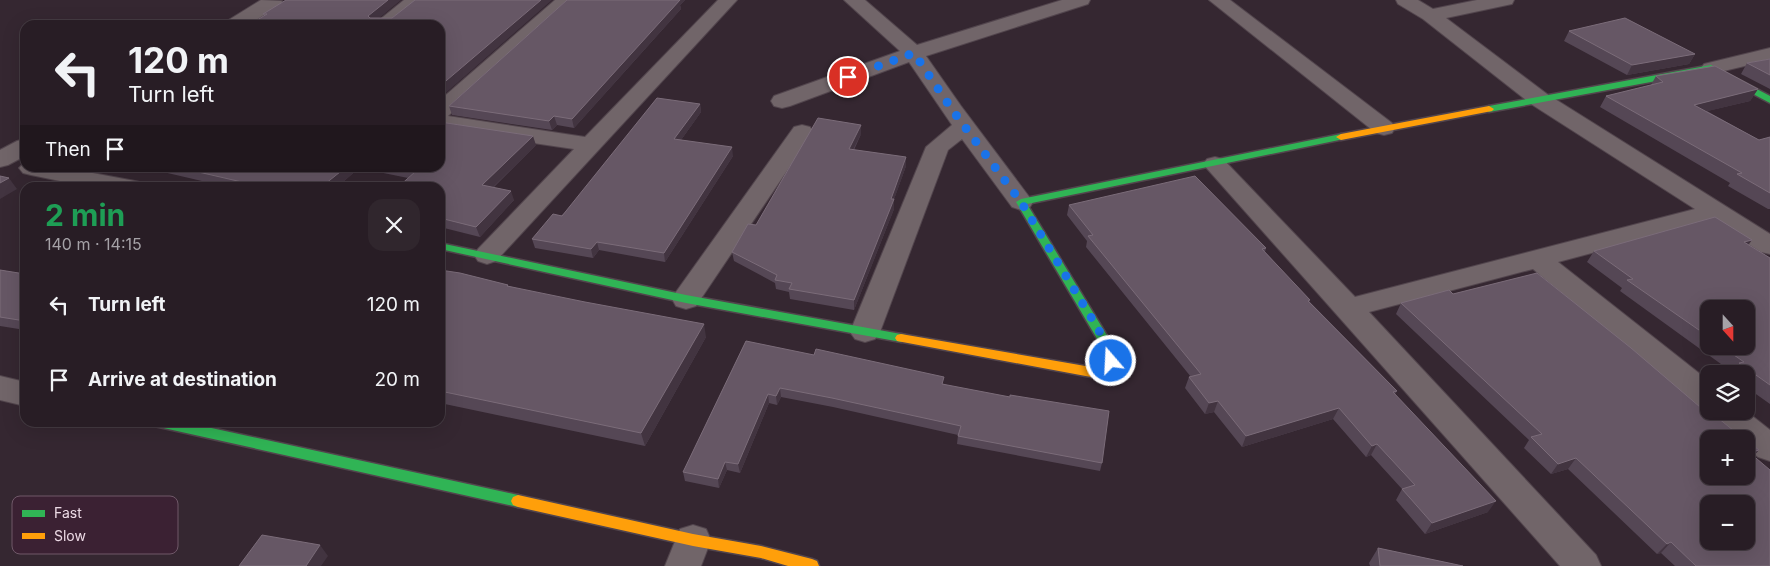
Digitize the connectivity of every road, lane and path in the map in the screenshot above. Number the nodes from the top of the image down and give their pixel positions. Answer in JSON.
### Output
{"nodes":[{"id":1,"x":273,"y":0,"type":"edge"},
{"id":2,"x":416,"y":0,"type":"edge"},
{"id":3,"x":566,"y":0,"type":"edge"},
{"id":4,"x":728,"y":0,"type":"edge"},
{"id":5,"x":853,"y":0,"type":"edge"},
{"id":6,"x":1081,"y":0,"type":"edge"},
{"id":7,"x":1218,"y":0,"type":"edge"},
{"id":8,"x":1405,"y":0,"type":"edge"},
{"id":9,"x":1505,"y":0,"type":"edge"},
{"id":10,"x":1430,"y":15,"type":"junction"},
{"id":11,"x":242,"y":20,"type":"edge"},
{"id":12,"x":390,"y":20,"type":"edge"},
{"id":13,"x":914,"y":53,"type":"junction"},
{"id":14,"x":1770,"y":54,"type":"edge"},
{"id":15,"x":1711,"y":68,"type":"junction"},
{"id":16,"x":1539,"y":99,"type":"junction"},
{"id":17,"x":1770,"y":100,"type":"edge"},
{"id":18,"x":782,"y":101,"type":"dead end"},
{"id":19,"x":445,"y":108,"type":"edge"},
{"id":20,"x":445,"y":123,"type":"edge"},
{"id":21,"x":964,"y":126,"type":"junction"},
{"id":22,"x":1384,"y":128,"type":"junction"},
{"id":23,"x":802,"y":132,"type":"dead end"},
{"id":24,"x":590,"y":146,"type":"junction"},
{"id":25,"x":20,"y":149,"type":"edge"},
{"id":26,"x":0,"y":161,"type":"edge"},
{"id":27,"x":1215,"y":164,"type":"junction"},
{"id":28,"x":20,"y":165,"type":"edge"},
{"id":29,"x":52,"y":172,"type":"edge"},
{"id":30,"x":104,"y":182,"type":"edge"},
{"id":31,"x":1021,"y":202,"type":"junction"},
{"id":32,"x":1715,"y":212,"type":"junction"},
{"id":33,"x":1770,"y":246,"type":"edge"},
{"id":34,"x":445,"y":247,"type":"edge"},
{"id":35,"x":487,"y":255,"type":"junction"},
{"id":36,"x":1539,"y":260,"type":"junction"},
{"id":37,"x":686,"y":299,"type":"junction"},
{"id":38,"x":1350,"y":308,"type":"junction"},
{"id":39,"x":865,"y":332,"type":"junction"},
{"id":40,"x":0,"y":388,"type":"edge"},
{"id":41,"x":1700,"y":391,"type":"edge"},
{"id":42,"x":20,"y":393,"type":"edge"},
{"id":43,"x":1736,"y":420,"type":"edge"},
{"id":44,"x":179,"y":427,"type":"edge"},
{"id":45,"x":1770,"y":448,"type":"edge"},
{"id":46,"x":688,"y":553,"type":"edge"},
{"id":47,"x":812,"y":566,"type":"edge"},
{"id":48,"x":1583,"y":566,"type":"edge"}],
"edges":[{"from":1,"to":11,"type":"street"},
{"from":2,"to":12,"type":"street"},
{"from":3,"to":19,"type":"street"},
{"from":4,"to":24,"type":"street"},
{"from":5,"to":13,"type":"street"},
{"from":6,"to":13,"type":"street"},
{"from":7,"to":22,"type":"street"},
{"from":8,"to":10,"type":"street"},
{"from":9,"to":10,"type":"street"},
{"from":10,"to":16,"type":"street"},
{"from":13,"to":18,"type":"street"},
{"from":13,"to":21,"type":"street"},
{"from":14,"to":15,"type":"street"},
{"from":15,"to":16,"type":"street"},
{"from":15,"to":17,"type":"street"},
{"from":16,"to":22,"type":"street"},
{"from":16,"to":32,"type":"street"},
{"from":20,"to":24,"type":"street"},
{"from":21,"to":31,"type":"street"},
{"from":21,"to":39,"type":"street"},
{"from":22,"to":27,"type":"street"},
{"from":23,"to":37,"type":"street"},
{"from":24,"to":35,"type":"street"},
{"from":25,"to":26,"type":"street"},
{"from":26,"to":28,"type":"street"},
{"from":27,"to":31,"type":"street"},
{"from":27,"to":38,"type":"street"},
{"from":29,"to":30,"type":"street"},
{"from":31,"to":39,"type":"street"},
{"from":32,"to":33,"type":"street"},
{"from":32,"to":36,"type":"street"},
{"from":34,"to":35,"type":"street"},
{"from":35,"to":37,"type":"street"},
{"from":36,"to":38,"type":"street"},
{"from":36,"to":41,"type":"street"},
{"from":37,"to":39,"type":"street"},
{"from":38,"to":48,"type":"street"},
{"from":40,"to":42,"type":"street"},
{"from":43,"to":45,"type":"street"},
{"from":44,"to":46,"type":"street"},
{"from":46,"to":47,"type":"street"}]}
